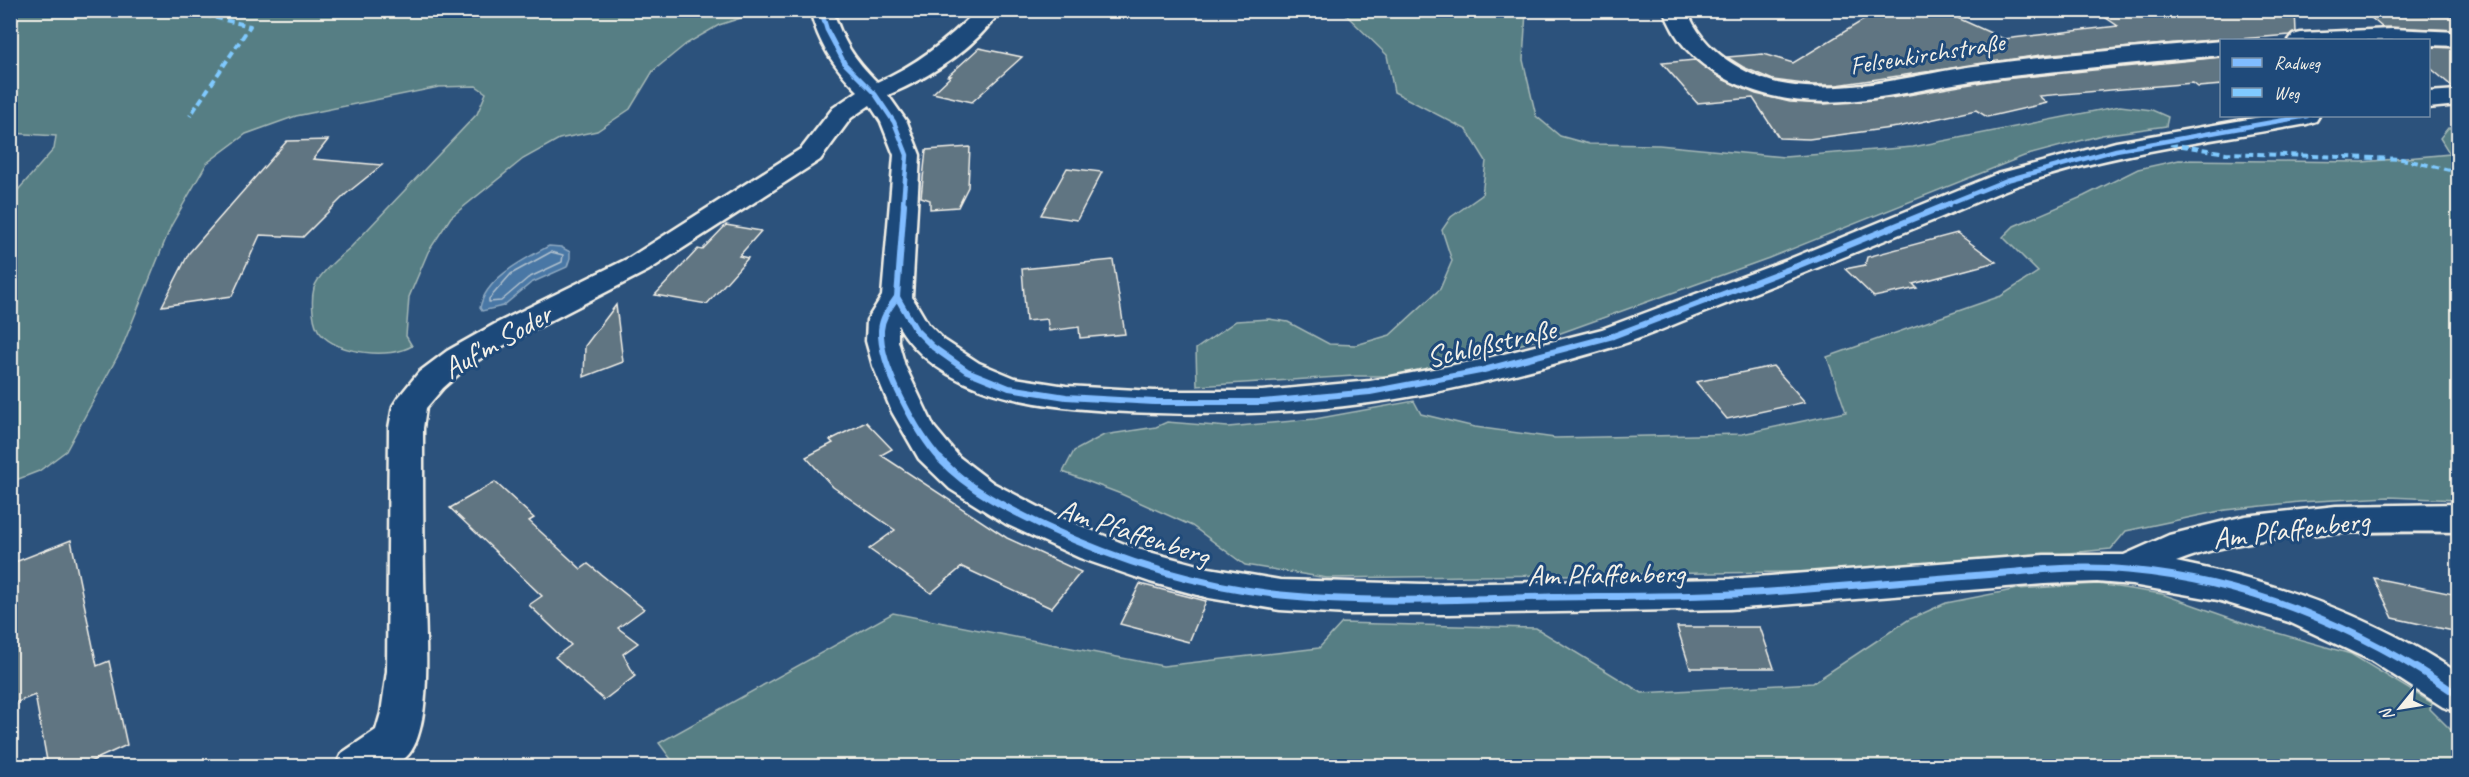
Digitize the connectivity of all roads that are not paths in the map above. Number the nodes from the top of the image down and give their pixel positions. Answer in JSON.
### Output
{"nodes":[{"id":1,"x":821,"y":10,"type":"edge"},
{"id":2,"x":990,"y":10,"type":"edge"},
{"id":3,"x":1675,"y":10,"type":"edge"},
{"id":4,"x":2322,"y":39,"type":"edge"},
{"id":5,"x":2458,"y":39,"type":"edge"},
{"id":6,"x":2220,"y":48,"type":"edge"},
{"id":7,"x":875,"y":94,"type":"junction"},
{"id":8,"x":2458,"y":98,"type":"edge"},
{"id":9,"x":2430,"y":100,"type":"edge"},
{"id":10,"x":2301,"y":117,"type":"edge"},
{"id":11,"x":897,"y":297,"type":"junction"},
{"id":12,"x":2458,"y":518,"type":"edge"},
{"id":13,"x":2130,"y":570,"type":"junction"},
{"id":14,"x":2458,"y":695,"type":"edge"},
{"id":15,"x":357,"y":766,"type":"edge"}],
"edges":[{"from":1,"to":7,"type":"street"},
{"from":2,"to":7,"type":"street","name":"Auf'm Soder"},
{"from":3,"to":6,"type":"street","name":"Felsenkirchstraße"},
{"from":4,"to":5,"type":"street"},
{"from":7,"to":11,"type":"street"},
{"from":7,"to":15,"type":"street","name":"Auf'm Soder"},
{"from":8,"to":9,"type":"street"},
{"from":10,"to":11,"type":"street","name":"Schloßstraße"},
{"from":11,"to":13,"type":"street","name":"Am Pfaffenberg"},
{"from":12,"to":13,"type":"street","name":"Am Pfaffenberg"},
{"from":13,"to":14,"type":"street","name":"Am Pfaffenberg"}]}
